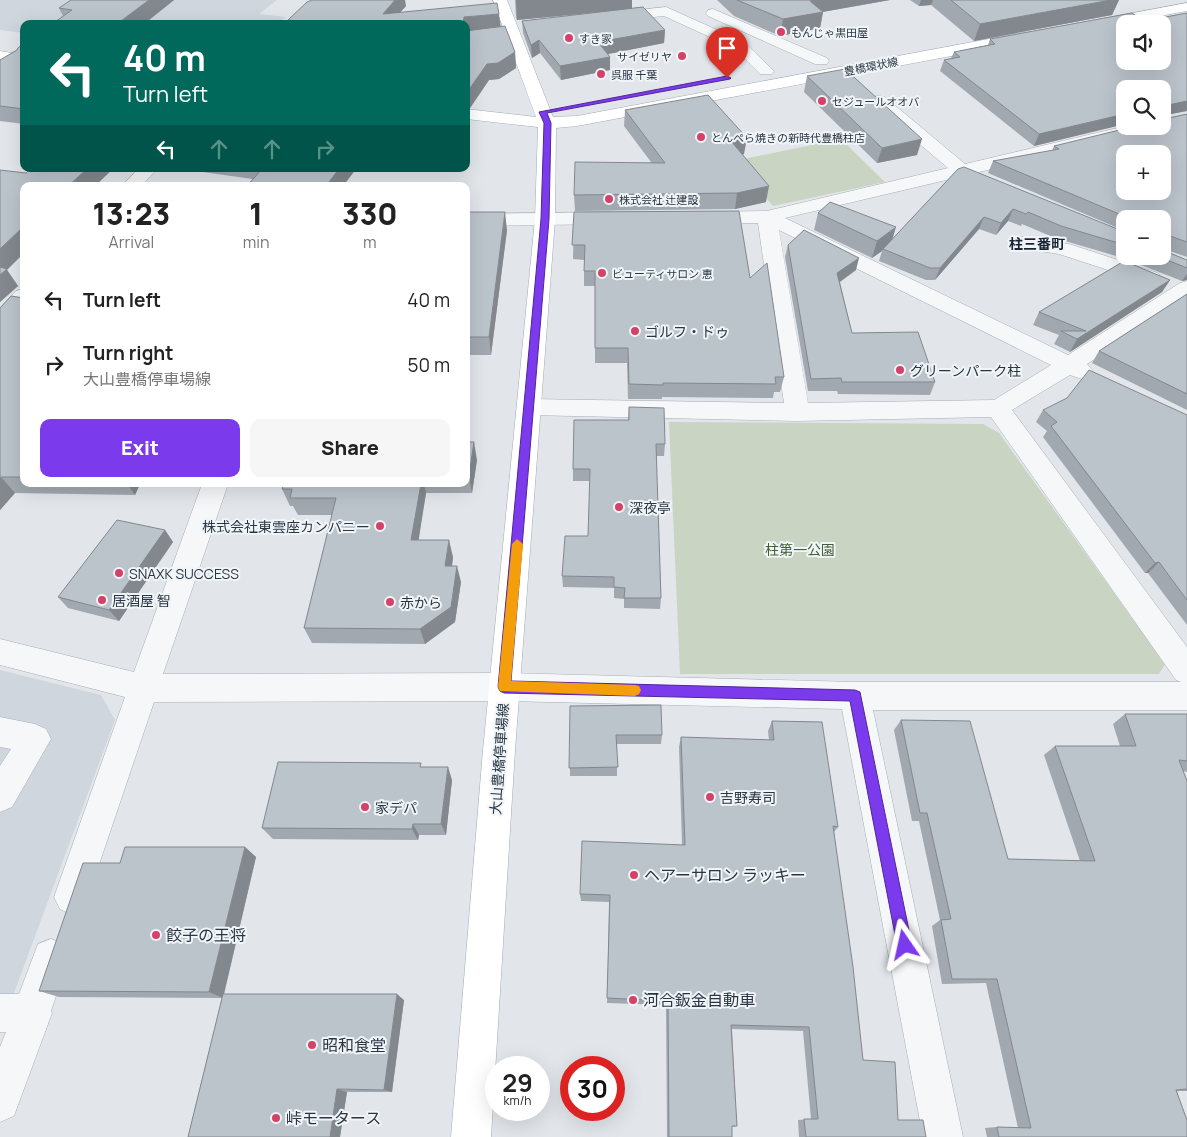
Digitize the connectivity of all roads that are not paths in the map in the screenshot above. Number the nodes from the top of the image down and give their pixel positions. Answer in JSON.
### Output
{"nodes":[{"id":1,"x":1154,"y":0,"type":"edge"},
{"id":2,"x":1187,"y":7,"type":"edge"},
{"id":3,"x":703,"y":8,"type":"dead end"},
{"id":4,"x":598,"y":19,"type":"edge"},
{"id":5,"x":512,"y":21,"type":"edge"},
{"id":6,"x":1027,"y":23,"type":"edge"},
{"id":7,"x":748,"y":28,"type":"junction"},
{"id":8,"x":1040,"y":34,"type":"edge"},
{"id":9,"x":727,"y":40,"type":"junction"},
{"id":10,"x":0,"y":42,"type":"edge"},
{"id":11,"x":20,"y":51,"type":"edge"},
{"id":12,"x":20,"y":53,"type":"edge"},
{"id":13,"x":0,"y":56,"type":"edge"},
{"id":14,"x":821,"y":61,"type":"junction"},
{"id":15,"x":766,"y":71,"type":"junction"},
{"id":16,"x":843,"y":71,"type":"junction"},
{"id":17,"x":470,"y":103,"type":"edge"},
{"id":18,"x":470,"y":114,"type":"edge"},
{"id":19,"x":545,"y":117,"type":"junction"},
{"id":20,"x":1116,"y":134,"type":"edge"},
{"id":21,"x":145,"y":172,"type":"edge"},
{"id":22,"x":962,"y":172,"type":"junction"},
{"id":23,"x":135,"y":182,"type":"edge"},
{"id":24,"x":989,"y":183,"type":"edge"},
{"id":25,"x":767,"y":217,"type":"junction"},
{"id":26,"x":632,"y":218,"type":"edge"},
{"id":27,"x":690,"y":218,"type":"edge"},
{"id":28,"x":545,"y":219,"type":"junction"},
{"id":29,"x":470,"y":220,"type":"edge"},
{"id":30,"x":1021,"y":243,"type":"dead end"},
{"id":31,"x":1185,"y":289,"type":"edge"},
{"id":32,"x":20,"y":300,"type":"edge"},
{"id":33,"x":0,"y":321,"type":"edge"},
{"id":34,"x":1070,"y":364,"type":"junction"},
{"id":35,"x":1103,"y":381,"type":"edge"},
{"id":36,"x":530,"y":407,"type":"junction"},
{"id":37,"x":998,"y":408,"type":"junction"},
{"id":38,"x":797,"y":412,"type":"junction"},
{"id":39,"x":214,"y":487,"type":"edge"},
{"id":40,"x":0,"y":652,"type":"edge"},
{"id":41,"x":1187,"y":671,"type":"edge"},
{"id":42,"x":504,"y":687,"type":"junction"},
{"id":43,"x":143,"y":688,"type":"junction"},
{"id":44,"x":855,"y":696,"type":"junction"},
{"id":45,"x":1187,"y":696,"type":"edge"},
{"id":46,"x":0,"y":732,"type":"edge"},
{"id":47,"x":0,"y":796,"type":"edge"},
{"id":48,"x":16,"y":1013,"type":"edge"},
{"id":49,"x":0,"y":1102,"type":"edge"},
{"id":50,"x":471,"y":1137,"type":"edge"},
{"id":51,"x":943,"y":1137,"type":"edge"}],
"edges":[{"from":1,"to":2,"type":"main road"},
{"from":3,"to":7,"type":"street"},
{"from":4,"to":9,"type":"street"},
{"from":5,"to":19,"type":"main road","name":"大山豊橋停車場線"},
{"from":6,"to":14,"type":"main road","name":"豊橋環状線"},
{"from":7,"to":9,"type":"street"},
{"from":7,"to":14,"type":"street"},
{"from":8,"to":16,"type":"main road","name":"豊橋環状線"},
{"from":9,"to":15,"type":"street"},
{"from":10,"to":11,"type":"main road"},
{"from":12,"to":13,"type":"main road"},
{"from":14,"to":15,"type":"main road","name":"豊橋環状線"},
{"from":15,"to":19,"type":"main road","name":"豊橋環状線"},
{"from":16,"to":19,"type":"main road","name":"豊橋環状線"},
{"from":16,"to":22,"type":"street"},
{"from":17,"to":19,"type":"main road","name":"豊橋環状線"},
{"from":18,"to":19,"type":"main road","name":"豊橋環状線"},
{"from":19,"to":28,"type":"main road","name":"大山豊橋停車場線"},
{"from":20,"to":22,"type":"street"},
{"from":21,"to":23,"type":"street"},
{"from":22,"to":24,"type":"street"},
{"from":22,"to":25,"type":"street"},
{"from":25,"to":27,"type":"street"},
{"from":25,"to":34,"type":"street"},
{"from":25,"to":38,"type":"street"},
{"from":26,"to":28,"type":"street"},
{"from":28,"to":29,"type":"street"},
{"from":28,"to":36,"type":"main road","name":"大山豊橋停車場線"},
{"from":30,"to":31,"type":"street"},
{"from":31,"to":34,"type":"street"},
{"from":32,"to":33,"type":"street"},
{"from":34,"to":35,"type":"street"},
{"from":34,"to":37,"type":"street"},
{"from":36,"to":38,"type":"street"},
{"from":36,"to":42,"type":"main road","name":"大山豊橋停車場線"},
{"from":37,"to":38,"type":"street"},
{"from":37,"to":41,"type":"street"},
{"from":39,"to":43,"type":"street"},
{"from":40,"to":43,"type":"street"},
{"from":42,"to":43,"type":"street"},
{"from":42,"to":44,"type":"street"},
{"from":42,"to":50,"type":"main road","name":"大山豊橋停車場線"},
{"from":43,"to":48,"type":"street"},
{"from":44,"to":45,"type":"street"},
{"from":44,"to":51,"type":"street"},
{"from":46,"to":47,"type":"street"},
{"from":48,"to":49,"type":"street"}]}
